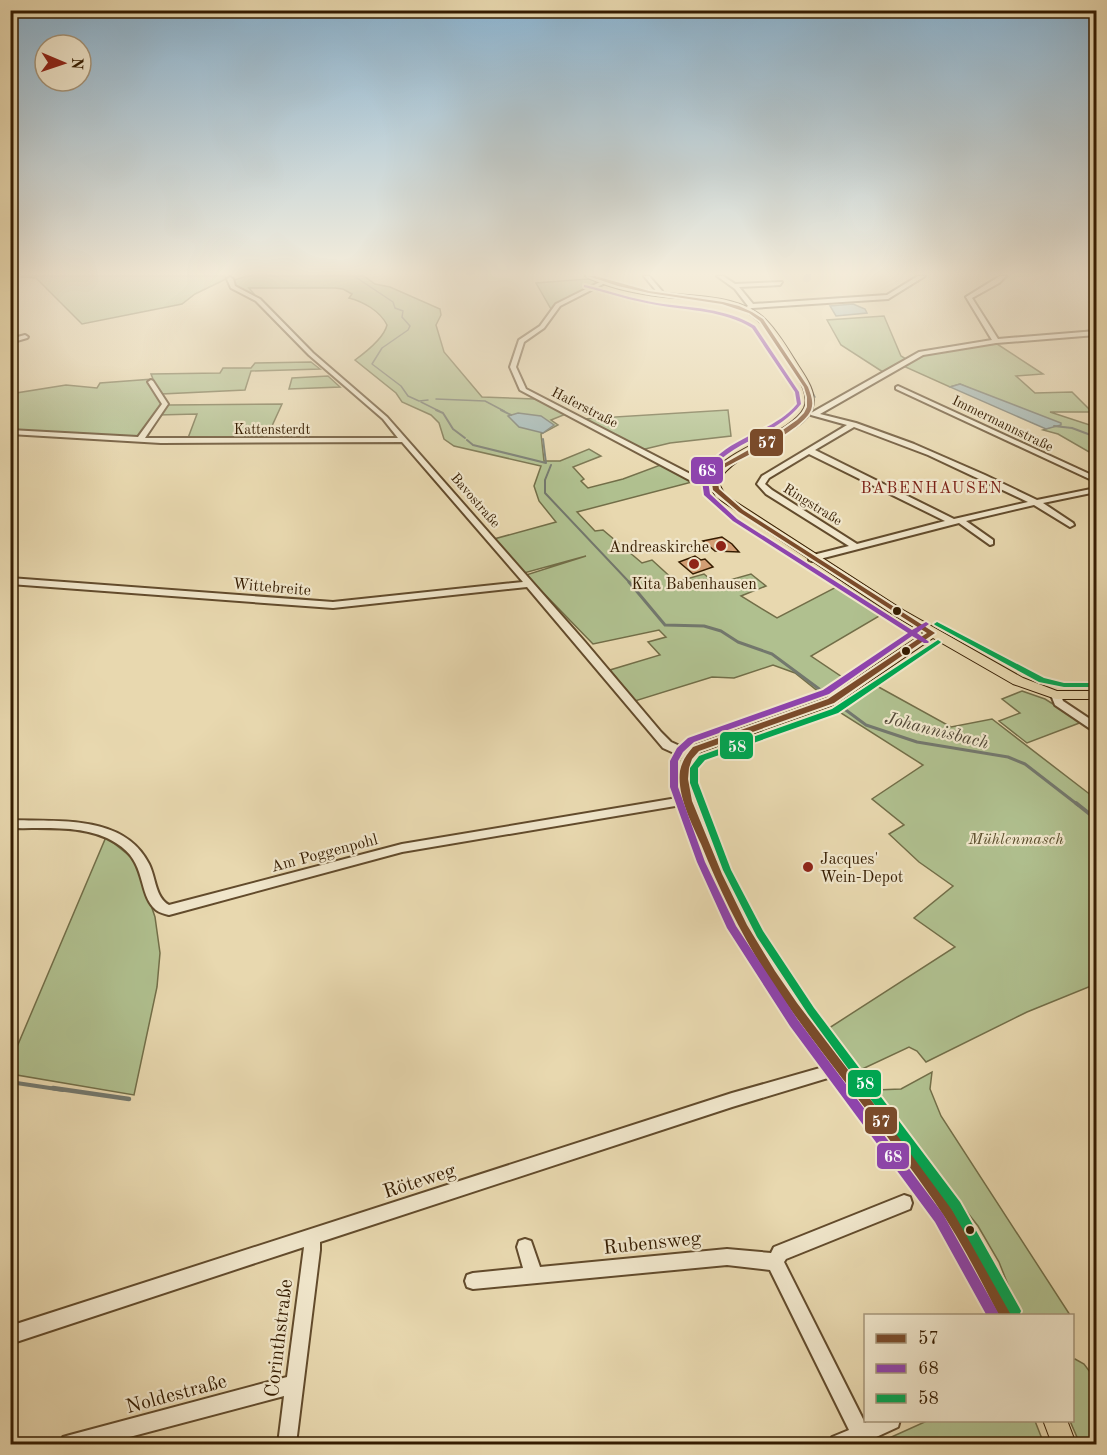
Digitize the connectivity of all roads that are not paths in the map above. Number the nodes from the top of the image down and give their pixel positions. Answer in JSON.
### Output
{"nodes":[{"id":1,"x":299,"y":344,"type":"edge"},
{"id":2,"x":520,"y":344,"type":"edge"},
{"id":3,"x":777,"y":344,"type":"edge"},
{"id":4,"x":978,"y":344,"type":"edge"},
{"id":5,"x":151,"y":382,"type":"dead end"},
{"id":6,"x":898,"y":388,"type":"dead end"},
{"id":7,"x":811,"y":413,"type":"junction"},
{"id":8,"x":854,"y":424,"type":"junction"},
{"id":9,"x":10,"y":432,"type":"edge"},
{"id":10,"x":140,"y":440,"type":"junction"},
{"id":11,"x":404,"y":440,"type":"junction"},
{"id":12,"x":810,"y":450,"type":"junction"},
{"id":13,"x":1096,"y":480,"type":"edge"},
{"id":14,"x":713,"y":482,"type":"junction"},
{"id":15,"x":1096,"y":490,"type":"edge"},
{"id":16,"x":1038,"y":502,"type":"junction"},
{"id":17,"x":956,"y":521,"type":"junction"},
{"id":18,"x":1070,"y":525,"type":"dead end"},
{"id":19,"x":990,"y":542,"type":"dead end"},
{"id":20,"x":855,"y":546,"type":"junction"},
{"id":21,"x":812,"y":558,"type":"junction"},
{"id":22,"x":10,"y":581,"type":"edge"},
{"id":23,"x":530,"y":585,"type":"junction"},
{"id":24,"x":932,"y":633,"type":"junction"},
{"id":25,"x":1056,"y":695,"type":"junction"},
{"id":26,"x":1096,"y":695,"type":"edge"},
{"id":27,"x":1096,"y":728,"type":"edge"},
{"id":28,"x":688,"y":755,"type":"junction"},
{"id":29,"x":689,"y":800,"type":"junction"},
{"id":30,"x":10,"y":824,"type":"edge"},
{"id":31,"x":841,"y":1068,"type":"junction"},
{"id":32,"x":904,"y":1203,"type":"dead end"},
{"id":33,"x":311,"y":1238,"type":"junction"},
{"id":34,"x":525,"y":1247,"type":"dead end"},
{"id":35,"x":774,"y":1262,"type":"junction"},
{"id":36,"x":534,"y":1276,"type":"junction"},
{"id":37,"x":473,"y":1281,"type":"dead end"},
{"id":38,"x":1005,"y":1314,"type":"edge"},
{"id":39,"x":10,"y":1335,"type":"edge"},
{"id":40,"x":294,"y":1384,"type":"junction"},
{"id":41,"x":887,"y":1422,"type":"edge"},
{"id":42,"x":1056,"y":1422,"type":"edge"},
{"id":43,"x":861,"y":1435,"type":"junction"},
{"id":44,"x":70,"y":1444,"type":"edge"},
{"id":45,"x":287,"y":1444,"type":"edge"},
{"id":46,"x":840,"y":1444,"type":"edge"},
{"id":47,"x":1064,"y":1444,"type":"edge"}],
"edges":[{"from":1,"to":11,"type":"street","name":"Bavostraße"},
{"from":2,"to":14,"type":"street","name":"Haferstraße"},
{"from":3,"to":7,"type":"main road"},
{"from":4,"to":7,"type":"street"},
{"from":5,"to":10,"type":"street"},
{"from":6,"to":13,"type":"street","name":"Immermannstraße"},
{"from":7,"to":8,"type":"street"},
{"from":7,"to":14,"type":"main road"},
{"from":8,"to":12,"type":"street","name":"Ringstraße"},
{"from":8,"to":16,"type":"street"},
{"from":9,"to":10,"type":"street","name":"Kattensterdt"},
{"from":10,"to":11,"type":"street","name":"Kattensterdt"},
{"from":11,"to":23,"type":"street","name":"Bavostraße"},
{"from":12,"to":17,"type":"street"},
{"from":12,"to":20,"type":"street","name":"Ringstraße"},
{"from":14,"to":21,"type":"main road"},
{"from":15,"to":16,"type":"street"},
{"from":16,"to":17,"type":"street"},
{"from":16,"to":18,"type":"street"},
{"from":17,"to":19,"type":"street"},
{"from":17,"to":20,"type":"street"},
{"from":20,"to":21,"type":"street"},
{"from":21,"to":24,"type":"main road"},
{"from":22,"to":23,"type":"street","name":"Wittebreite"},
{"from":23,"to":28,"type":"street","name":"Bavostraße"},
{"from":24,"to":25,"type":"main road"},
{"from":24,"to":28,"type":"main road"},
{"from":25,"to":26,"type":"main road"},
{"from":25,"to":27,"type":"street"},
{"from":28,"to":29,"type":"main road"},
{"from":29,"to":30,"type":"street","name":"Am Poggenpohl"},
{"from":29,"to":31,"type":"main road"},
{"from":31,"to":33,"type":"street","name":"Röteweg"},
{"from":31,"to":38,"type":"main road"},
{"from":32,"to":35,"type":"street"},
{"from":33,"to":39,"type":"street","name":"Röteweg"},
{"from":33,"to":40,"type":"street","name":"Corinthstraße"},
{"from":34,"to":36,"type":"street"},
{"from":35,"to":36,"type":"street","name":"Rubensweg"},
{"from":35,"to":43,"type":"street"},
{"from":36,"to":37,"type":"street","name":"Rubensweg"},
{"from":40,"to":44,"type":"street","name":"Noldestraße"},
{"from":40,"to":45,"type":"street","name":"Corinthstraße"},
{"from":41,"to":43,"type":"street"},
{"from":42,"to":47,"type":"main road"},
{"from":43,"to":46,"type":"street"}]}
